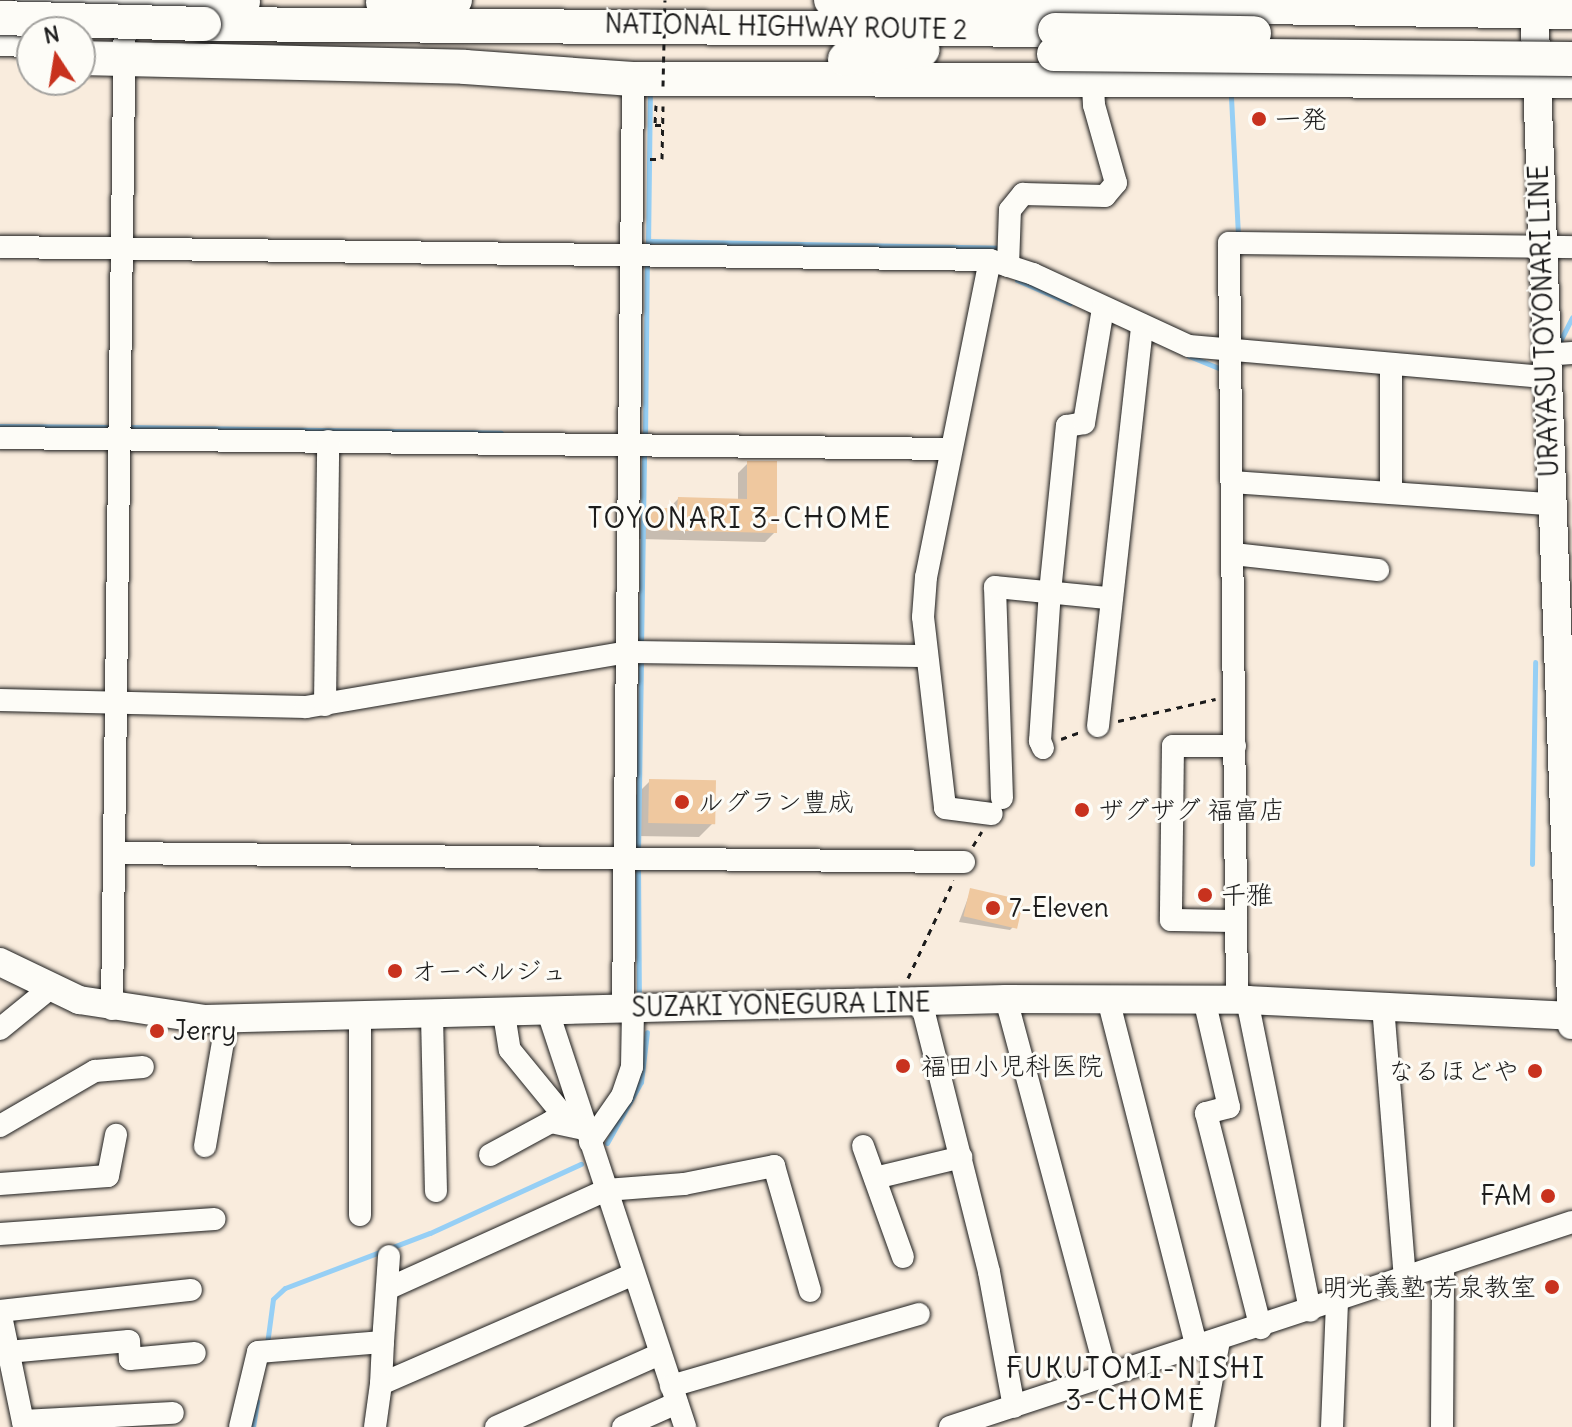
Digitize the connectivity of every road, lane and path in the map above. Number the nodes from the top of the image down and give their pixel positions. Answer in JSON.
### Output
{"nodes":[{"id":1,"x":32,"y":0,"type":"edge"},
{"id":2,"x":455,"y":0,"type":"edge"},
{"id":3,"x":665,"y":0,"type":"edge"},
{"id":4,"x":831,"y":0,"type":"edge"},
{"id":5,"x":125,"y":1,"type":"edge"},
{"id":6,"x":335,"y":3,"type":"junction"},
{"id":7,"x":1088,"y":3,"type":"edge"},
{"id":8,"x":1534,"y":6,"type":"edge"},
{"id":9,"x":1572,"y":12,"type":"edge"},
{"id":10,"x":0,"y":18,"type":"edge"},
{"id":11,"x":600,"y":25,"type":"junction"},
{"id":12,"x":204,"y":34,"type":"junction"},
{"id":13,"x":96,"y":40,"type":"edge"},
{"id":14,"x":1572,"y":40,"type":"edge"},
{"id":15,"x":1055,"y":42,"type":"junction"},
{"id":16,"x":922,"y":50,"type":"junction"},
{"id":17,"x":96,"y":58,"type":"edge"},
{"id":18,"x":126,"y":58,"type":"junction"},
{"id":19,"x":1572,"y":59,"type":"edge"},
{"id":20,"x":465,"y":67,"type":"junction"},
{"id":21,"x":1092,"y":76,"type":"junction"},
{"id":22,"x":1537,"y":80,"type":"junction"},
{"id":23,"x":1572,"y":81,"type":"edge"},
{"id":24,"x":648,"y":83,"type":"junction"},
{"id":25,"x":656,"y":104,"type":"dead end"},
{"id":26,"x":652,"y":159,"type":"dead end"},
{"id":27,"x":1541,"y":245,"type":"junction"},
{"id":28,"x":0,"y":247,"type":"edge"},
{"id":29,"x":1572,"y":247,"type":"edge"},
{"id":30,"x":122,"y":248,"type":"junction"},
{"id":31,"x":643,"y":252,"type":"junction"},
{"id":32,"x":999,"y":263,"type":"junction"},
{"id":33,"x":1100,"y":313,"type":"junction"},
{"id":34,"x":1140,"y":331,"type":"junction"},
{"id":35,"x":1572,"y":353,"type":"edge"},
{"id":36,"x":1233,"y":359,"type":"junction"},
{"id":37,"x":1391,"y":364,"type":"junction"},
{"id":38,"x":1544,"y":366,"type":"junction"},
{"id":39,"x":120,"y":431,"type":"junction"},
{"id":40,"x":635,"y":436,"type":"junction"},
{"id":41,"x":0,"y":438,"type":"edge"},
{"id":42,"x":328,"y":441,"type":"junction"},
{"id":43,"x":950,"y":449,"type":"junction"},
{"id":44,"x":1232,"y":482,"type":"junction"},
{"id":45,"x":1391,"y":493,"type":"junction"},
{"id":46,"x":1550,"y":504,"type":"junction"},
{"id":47,"x":1233,"y":554,"type":"junction"},
{"id":48,"x":1378,"y":570,"type":"dead end"},
{"id":49,"x":1050,"y":592,"type":"junction"},
{"id":50,"x":1108,"y":598,"type":"junction"},
{"id":51,"x":1564,"y":627,"type":"edge"},
{"id":52,"x":636,"y":652,"type":"junction"},
{"id":53,"x":927,"y":656,"type":"junction"},
{"id":54,"x":1234,"y":692,"type":"junction"},
{"id":55,"x":0,"y":700,"type":"edge"},
{"id":56,"x":114,"y":704,"type":"junction"},
{"id":57,"x":325,"y":705,"type":"junction"},
{"id":58,"x":1098,"y":726,"type":"junction"},
{"id":59,"x":1235,"y":746,"type":"junction"},
{"id":60,"x":1043,"y":748,"type":"joint"},
{"id":61,"x":997,"y":806,"type":"junction"},
{"id":62,"x":115,"y":853,"type":"junction"},
{"id":63,"x":635,"y":858,"type":"junction"},
{"id":64,"x":964,"y":862,"type":"junction"},
{"id":65,"x":1236,"y":921,"type":"junction"},
{"id":66,"x":0,"y":962,"type":"edge"},
{"id":67,"x":49,"y":989,"type":"junction"},
{"id":68,"x":1006,"y":999,"type":"junction"},
{"id":69,"x":1108,"y":999,"type":"junction"},
{"id":70,"x":1204,"y":999,"type":"junction"},
{"id":71,"x":1242,"y":999,"type":"junction"},
{"id":72,"x":910,"y":1002,"type":"junction"},
{"id":73,"x":1383,"y":1006,"type":"junction"},
{"id":74,"x":628,"y":1008,"type":"junction"},
{"id":75,"x":112,"y":1009,"type":"junction"},
{"id":76,"x":548,"y":1012,"type":"junction"},
{"id":77,"x":504,"y":1014,"type":"junction"},
{"id":78,"x":432,"y":1016,"type":"junction"},
{"id":79,"x":1572,"y":1016,"type":"edge"},
{"id":80,"x":360,"y":1017,"type":"junction"},
{"id":81,"x":227,"y":1019,"type":"junction"},
{"id":82,"x":1572,"y":1025,"type":"edge"},
{"id":83,"x":0,"y":1029,"type":"edge"},
{"id":84,"x":143,"y":1067,"type":"dead end"},
{"id":85,"x":0,"y":1126,"type":"edge"},
{"id":86,"x":582,"y":1132,"type":"junction"},
{"id":87,"x":116,"y":1135,"type":"dead end"},
{"id":88,"x":205,"y":1146,"type":"dead end"},
{"id":89,"x":863,"y":1146,"type":"dead end"},
{"id":90,"x":490,"y":1155,"type":"dead end"},
{"id":91,"x":962,"y":1157,"type":"junction"},
{"id":92,"x":875,"y":1178,"type":"junction"},
{"id":93,"x":0,"y":1184,"type":"edge"},
{"id":94,"x":606,"y":1190,"type":"junction"},
{"id":95,"x":436,"y":1191,"type":"dead end"},
{"id":96,"x":360,"y":1215,"type":"dead end"},
{"id":97,"x":214,"y":1219,"type":"dead end"},
{"id":98,"x":1572,"y":1222,"type":"edge"},
{"id":99,"x":0,"y":1234,"type":"edge"},
{"id":100,"x":389,"y":1256,"type":"dead end"},
{"id":101,"x":903,"y":1257,"type":"dead end"},
{"id":102,"x":1443,"y":1266,"type":"junction"},
{"id":103,"x":634,"y":1274,"type":"junction"},
{"id":104,"x":1405,"y":1279,"type":"junction"},
{"id":105,"x":387,"y":1289,"type":"junction"},
{"id":106,"x":191,"y":1290,"type":"dead end"},
{"id":107,"x":810,"y":1291,"type":"dead end"},
{"id":108,"x":1337,"y":1302,"type":"junction"},
{"id":109,"x":0,"y":1311,"type":"edge"},
{"id":110,"x":1310,"y":1311,"type":"junction"},
{"id":111,"x":919,"y":1314,"type":"dead end"},
{"id":112,"x":1261,"y":1328,"type":"junction"},
{"id":113,"x":1219,"y":1341,"type":"junction"},
{"id":114,"x":383,"y":1342,"type":"junction"},
{"id":115,"x":1197,"y":1348,"type":"junction"},
{"id":116,"x":195,"y":1353,"type":"dead end"},
{"id":117,"x":660,"y":1354,"type":"junction"},
{"id":118,"x":6,"y":1359,"type":"edge"},
{"id":119,"x":1107,"y":1376,"type":"junction"},
{"id":120,"x":381,"y":1384,"type":"junction"},
{"id":121,"x":674,"y":1394,"type":"junction"},
{"id":122,"x":1014,"y":1407,"type":"junction"},
{"id":123,"x":173,"y":1413,"type":"dead end"},
{"id":124,"x":17,"y":1416,"type":"edge"},
{"id":125,"x":240,"y":1427,"type":"edge"},
{"id":126,"x":375,"y":1427,"type":"edge"},
{"id":127,"x":496,"y":1427,"type":"edge"},
{"id":128,"x":623,"y":1427,"type":"edge"},
{"id":129,"x":685,"y":1427,"type":"edge"},
{"id":130,"x":950,"y":1427,"type":"edge"},
{"id":131,"x":1203,"y":1427,"type":"edge"},
{"id":132,"x":1332,"y":1427,"type":"edge"},
{"id":133,"x":1442,"y":1427,"type":"edge"}],
"edges":[{"from":1,"to":5,"type":"highway"},
{"from":2,"to":6,"type":"highway"},
{"from":3,"to":24,"type":"path","bridge":true},
{"from":4,"to":7,"type":"highway"},
{"from":5,"to":6,"type":"highway"},
{"from":5,"to":18,"type":"street"},
{"from":6,"to":11,"type":"highway"},
{"from":7,"to":8,"type":"highway"},
{"from":7,"to":21,"type":"street"},
{"from":8,"to":9,"type":"highway"},
{"from":8,"to":22,"type":"main road","name":"URAYASU TOYONARI LINE"},
{"from":10,"to":12,"type":"highway","name":"NATIONAL HIGHWAY ROUTE 2","bridge":true},
{"from":11,"to":12,"type":"highway","name":"NATIONAL HIGHWAY ROUTE 2"},
{"from":11,"to":15,"type":"highway","name":"NATIONAL HIGHWAY ROUTE 2"},
{"from":12,"to":13,"type":"highway","name":"NATIONAL HIGHWAY ROUTE 2"},
{"from":12,"to":16,"type":"highway","name":"NATIONAL HIGHWAY ROUTE 2"},
{"from":14,"to":15,"type":"highway","name":"NATIONAL HIGHWAY ROUTE 2","bridge":true},
{"from":15,"to":16,"type":"highway","name":"NATIONAL HIGHWAY ROUTE 2"},
{"from":15,"to":19,"type":"highway","name":"NATIONAL HIGHWAY ROUTE 2","bridge":true},
{"from":16,"to":20,"type":"highway"},
{"from":17,"to":18,"type":"highway"},
{"from":18,"to":20,"type":"highway"},
{"from":18,"to":30,"type":"street"},
{"from":20,"to":24,"type":"highway"},
{"from":21,"to":22,"type":"highway"},
{"from":21,"to":24,"type":"highway"},
{"from":21,"to":32,"type":"street"},
{"from":22,"to":23,"type":"highway"},
{"from":22,"to":27,"type":"main road","name":"URAYASU TOYONARI LINE"},
{"from":24,"to":31,"type":"street"},
{"from":25,"to":26,"type":"path"},
{"from":27,"to":29,"type":"street"},
{"from":27,"to":36,"type":"street"},
{"from":27,"to":38,"type":"main road","name":"URAYASU TOYONARI LINE"},
{"from":28,"to":30,"type":"street"},
{"from":30,"to":31,"type":"street"},
{"from":30,"to":39,"type":"street"},
{"from":31,"to":32,"type":"street"},
{"from":31,"to":40,"type":"street"},
{"from":32,"to":33,"type":"street"},
{"from":32,"to":43,"type":"street"},
{"from":33,"to":34,"type":"street"},
{"from":33,"to":49,"type":"street"},
{"from":34,"to":36,"type":"street"},
{"from":34,"to":50,"type":"street"},
{"from":35,"to":38,"type":"street"},
{"from":36,"to":37,"type":"street"},
{"from":36,"to":44,"type":"street"},
{"from":37,"to":38,"type":"street"},
{"from":37,"to":45,"type":"street"},
{"from":38,"to":46,"type":"main road","name":"URAYASU TOYONARI LINE"},
{"from":39,"to":41,"type":"street"},
{"from":39,"to":42,"type":"street"},
{"from":39,"to":56,"type":"street"},
{"from":40,"to":42,"type":"street"},
{"from":40,"to":43,"type":"street"},
{"from":40,"to":52,"type":"street"},
{"from":42,"to":57,"type":"street"},
{"from":43,"to":53,"type":"street"},
{"from":44,"to":45,"type":"street"},
{"from":44,"to":47,"type":"street"},
{"from":45,"to":46,"type":"street"},
{"from":46,"to":51,"type":"main road","name":"URAYASU TOYONARI LINE"},
{"from":47,"to":48,"type":"street"},
{"from":47,"to":54,"type":"street"},
{"from":49,"to":50,"type":"street"},
{"from":49,"to":60,"type":"street"},
{"from":49,"to":61,"type":"street"},
{"from":50,"to":58,"type":"street"},
{"from":51,"to":79,"type":"main road","name":"URAYASU TOYONARI LINE"},
{"from":52,"to":53,"type":"street"},
{"from":52,"to":57,"type":"street"},
{"from":52,"to":63,"type":"street"},
{"from":53,"to":61,"type":"street"},
{"from":54,"to":58,"type":"path"},
{"from":54,"to":59,"type":"street"},
{"from":55,"to":56,"type":"street"},
{"from":56,"to":57,"type":"street"},
{"from":56,"to":62,"type":"street"},
{"from":58,"to":60,"type":"path"},
{"from":59,"to":65,"type":"street"},
{"from":59,"to":65,"type":"street"},
{"from":61,"to":64,"type":"path"},
{"from":62,"to":63,"type":"street"},
{"from":62,"to":75,"type":"street"},
{"from":63,"to":64,"type":"street"},
{"from":63,"to":74,"type":"street"},
{"from":64,"to":72,"type":"path"},
{"from":65,"to":71,"type":"street"},
{"from":66,"to":67,"type":"main road","name":"SUZAKI YONEGURA LINE"},
{"from":67,"to":75,"type":"main road","name":"SUZAKI YONEGURA LINE"},
{"from":67,"to":83,"type":"street"},
{"from":68,"to":69,"type":"main road","name":"SUZAKI YONEGURA LINE"},
{"from":68,"to":72,"type":"main road","name":"SUZAKI YONEGURA LINE"},
{"from":68,"to":119,"type":"street"},
{"from":69,"to":70,"type":"main road","name":"SUZAKI YONEGURA LINE"},
{"from":69,"to":115,"type":"street"},
{"from":70,"to":71,"type":"main road","name":"SUZAKI YONEGURA LINE"},
{"from":70,"to":112,"type":"street"},
{"from":71,"to":73,"type":"main road","name":"SUZAKI YONEGURA LINE"},
{"from":71,"to":110,"type":"street"},
{"from":72,"to":74,"type":"main road","name":"SUZAKI YONEGURA LINE"},
{"from":72,"to":91,"type":"street"},
{"from":73,"to":79,"type":"main road","name":"SUZAKI YONEGURA LINE"},
{"from":73,"to":104,"type":"street"},
{"from":74,"to":76,"type":"main road","name":"SUZAKI YONEGURA LINE"},
{"from":74,"to":86,"type":"street"},
{"from":75,"to":81,"type":"main road","name":"SUZAKI YONEGURA LINE"},
{"from":76,"to":77,"type":"main road","name":"SUZAKI YONEGURA LINE"},
{"from":76,"to":86,"type":"street"},
{"from":77,"to":78,"type":"main road","name":"SUZAKI YONEGURA LINE"},
{"from":77,"to":86,"type":"street"},
{"from":78,"to":80,"type":"main road","name":"SUZAKI YONEGURA LINE"},
{"from":78,"to":95,"type":"street"},
{"from":79,"to":82,"type":"main road","name":"URAYASU TOYONARI LINE"},
{"from":80,"to":81,"type":"main road","name":"SUZAKI YONEGURA LINE"},
{"from":80,"to":96,"type":"street"},
{"from":81,"to":88,"type":"street"},
{"from":84,"to":85,"type":"street"},
{"from":86,"to":90,"type":"street"},
{"from":86,"to":94,"type":"street"},
{"from":87,"to":93,"type":"street"},
{"from":89,"to":92,"type":"street"},
{"from":91,"to":92,"type":"street"},
{"from":91,"to":122,"type":"street"},
{"from":92,"to":101,"type":"street"},
{"from":94,"to":103,"type":"street"},
{"from":94,"to":105,"type":"street"},
{"from":94,"to":107,"type":"street"},
{"from":97,"to":99,"type":"street"},
{"from":98,"to":102,"type":"street"},
{"from":100,"to":105,"type":"street"},
{"from":102,"to":104,"type":"street"},
{"from":102,"to":133,"type":"street"},
{"from":103,"to":117,"type":"street"},
{"from":103,"to":120,"type":"street"},
{"from":104,"to":108,"type":"street"},
{"from":105,"to":114,"type":"street"},
{"from":106,"to":109,"type":"street"},
{"from":108,"to":110,"type":"street"},
{"from":108,"to":132,"type":"street"},
{"from":109,"to":118,"type":"street"},
{"from":110,"to":112,"type":"street"},
{"from":111,"to":121,"type":"street"},
{"from":112,"to":113,"type":"street"},
{"from":113,"to":115,"type":"street"},
{"from":113,"to":131,"type":"street"},
{"from":114,"to":120,"type":"street"},
{"from":114,"to":125,"type":"street"},
{"from":115,"to":119,"type":"street"},
{"from":116,"to":118,"type":"street"},
{"from":117,"to":121,"type":"street"},
{"from":117,"to":127,"type":"street"},
{"from":118,"to":124,"type":"street"},
{"from":119,"to":122,"type":"street"},
{"from":120,"to":126,"type":"street"},
{"from":121,"to":128,"type":"street"},
{"from":121,"to":129,"type":"street"},
{"from":122,"to":130,"type":"street"},
{"from":123,"to":124,"type":"street"}]}
